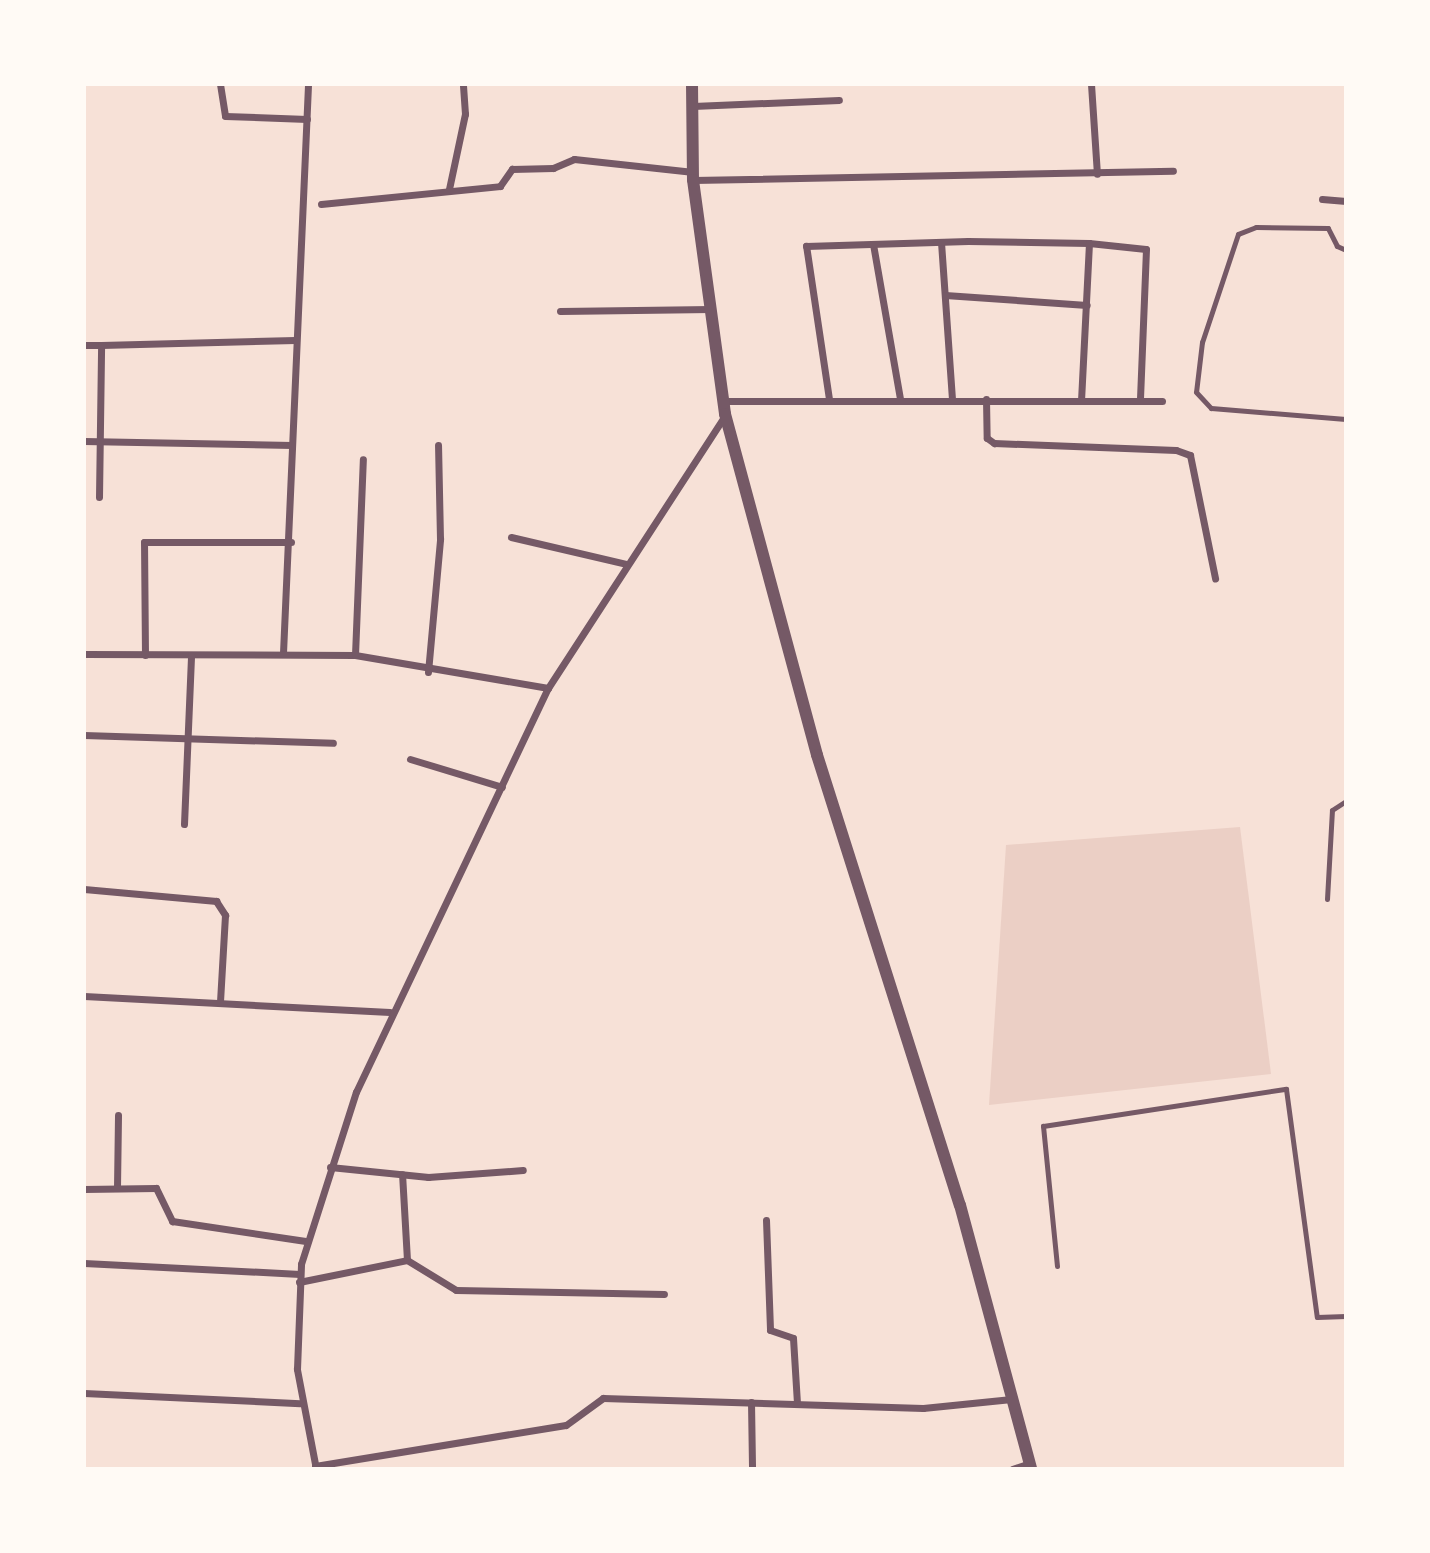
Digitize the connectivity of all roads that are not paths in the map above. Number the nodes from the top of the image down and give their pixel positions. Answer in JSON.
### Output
{"nodes":[{"id":1,"x":220,"y":84,"type":"edge"},
{"id":2,"x":308,"y":84,"type":"edge"},
{"id":3,"x":463,"y":84,"type":"edge"},
{"id":4,"x":692,"y":84,"type":"edge"},
{"id":5,"x":1091,"y":84,"type":"edge"},
{"id":6,"x":839,"y":100,"type":"dead end"},
{"id":7,"x":693,"y":106,"type":"junction"},
{"id":8,"x":307,"y":119,"type":"junction"},
{"id":9,"x":1173,"y":171,"type":"dead end"},
{"id":10,"x":1097,"y":174,"type":"junction"},
{"id":11,"x":693,"y":176,"type":"junction"},
{"id":12,"x":449,"y":189,"type":"junction"},
{"id":13,"x":1322,"y":199,"type":"dead end"},
{"id":14,"x":1346,"y":201,"type":"edge"},
{"id":15,"x":321,"y":204,"type":"dead end"},
{"id":16,"x":941,"y":242,"type":"junction"},
{"id":17,"x":1089,"y":243,"type":"junction"},
{"id":18,"x":873,"y":244,"type":"junction"},
{"id":19,"x":1346,"y":250,"type":"edge"},
{"id":20,"x":945,"y":295,"type":"junction"},
{"id":21,"x":1087,"y":305,"type":"junction"},
{"id":22,"x":711,"y":309,"type":"junction"},
{"id":23,"x":560,"y":311,"type":"dead end"},
{"id":24,"x":295,"y":340,"type":"junction"},
{"id":25,"x":84,"y":345,"type":"edge"},
{"id":26,"x":101,"y":345,"type":"junction"},
{"id":27,"x":900,"y":398,"type":"junction"},
{"id":28,"x":830,"y":399,"type":"junction"},
{"id":29,"x":952,"y":399,"type":"junction"},
{"id":30,"x":986,"y":399,"type":"junction"},
{"id":31,"x":1081,"y":399,"type":"junction"},
{"id":32,"x":1140,"y":400,"type":"junction"},
{"id":33,"x":1162,"y":401,"type":"dead end"},
{"id":34,"x":724,"y":407,"type":"junction"},
{"id":35,"x":1346,"y":419,"type":"edge"},
{"id":36,"x":84,"y":441,"type":"edge"},
{"id":37,"x":100,"y":441,"type":"junction"},
{"id":38,"x":292,"y":445,"type":"junction"},
{"id":39,"x":438,"y":445,"type":"dead end"},
{"id":40,"x":363,"y":459,"type":"dead end"},
{"id":41,"x":99,"y":497,"type":"dead end"},
{"id":42,"x":511,"y":537,"type":"dead end"},
{"id":43,"x":291,"y":542,"type":"junction"},
{"id":44,"x":626,"y":565,"type":"junction"},
{"id":45,"x":1215,"y":578,"type":"dead end"},
{"id":46,"x":283,"y":653,"type":"junction"},
{"id":47,"x":84,"y":654,"type":"edge"},
{"id":48,"x":145,"y":654,"type":"junction"},
{"id":49,"x":191,"y":655,"type":"junction"},
{"id":50,"x":355,"y":655,"type":"junction"},
{"id":51,"x":428,"y":672,"type":"junction"},
{"id":52,"x":548,"y":688,"type":"junction"},
{"id":53,"x":84,"y":735,"type":"edge"},
{"id":54,"x":190,"y":737,"type":"junction"},
{"id":55,"x":333,"y":743,"type":"dead end"},
{"id":56,"x":410,"y":759,"type":"dead end"},
{"id":57,"x":502,"y":787,"type":"junction"},
{"id":58,"x":1346,"y":801,"type":"edge"},
{"id":59,"x":184,"y":824,"type":"dead end"},
{"id":60,"x":84,"y":889,"type":"edge"},
{"id":61,"x":1327,"y":900,"type":"dead end"},
{"id":62,"x":84,"y":996,"type":"edge"},
{"id":63,"x":220,"y":1003,"type":"junction"},
{"id":64,"x":390,"y":1012,"type":"junction"},
{"id":65,"x":118,"y":1115,"type":"dead end"},
{"id":66,"x":330,"y":1167,"type":"junction"},
{"id":67,"x":523,"y":1170,"type":"dead end"},
{"id":68,"x":402,"y":1174,"type":"junction"},
{"id":69,"x":117,"y":1188,"type":"junction"},
{"id":70,"x":84,"y":1189,"type":"edge"},
{"id":71,"x":766,"y":1220,"type":"dead end"},
{"id":72,"x":306,"y":1241,"type":"junction"},
{"id":73,"x":407,"y":1260,"type":"junction"},
{"id":74,"x":84,"y":1263,"type":"edge"},
{"id":75,"x":1057,"y":1266,"type":"dead end"},
{"id":76,"x":300,"y":1278,"type":"junction"},
{"id":77,"x":664,"y":1294,"type":"dead end"},
{"id":78,"x":1346,"y":1315,"type":"edge"},
{"id":79,"x":84,"y":1393,"type":"edge"},
{"id":80,"x":1013,"y":1399,"type":"junction"},
{"id":81,"x":751,"y":1402,"type":"junction"},
{"id":82,"x":300,"y":1403,"type":"junction"},
{"id":83,"x":797,"y":1403,"type":"junction"},
{"id":84,"x":1030,"y":1466,"type":"edge"},
{"id":85,"x":316,"y":1468,"type":"edge"},
{"id":86,"x":752,"y":1469,"type":"edge"},
{"id":87,"x":1012,"y":1469,"type":"edge"}],
"edges":[{"from":1,"to":8,"type":"street"},
{"from":2,"to":8,"type":"street"},
{"from":3,"to":12,"type":"street"},
{"from":4,"to":7,"type":"street"},
{"from":5,"to":10,"type":"street"},
{"from":6,"to":7,"type":"street"},
{"from":7,"to":11,"type":"street"},
{"from":8,"to":24,"type":"street"},
{"from":9,"to":10,"type":"street"},
{"from":10,"to":11,"type":"street"},
{"from":11,"to":12,"type":"street"},
{"from":11,"to":22,"type":"street"},
{"from":12,"to":15,"type":"street"},
{"from":13,"to":14,"type":"street"},
{"from":16,"to":17,"type":"street"},
{"from":16,"to":18,"type":"street"},
{"from":16,"to":20,"type":"street"},
{"from":17,"to":21,"type":"street"},
{"from":17,"to":32,"type":"street"},
{"from":18,"to":27,"type":"street"},
{"from":18,"to":28,"type":"street"},
{"from":19,"to":35,"type":"lane"},
{"from":20,"to":21,"type":"street"},
{"from":20,"to":29,"type":"street"},
{"from":21,"to":31,"type":"street"},
{"from":22,"to":23,"type":"street"},
{"from":22,"to":34,"type":"street"},
{"from":24,"to":26,"type":"street"},
{"from":24,"to":38,"type":"street"},
{"from":25,"to":26,"type":"street"},
{"from":26,"to":37,"type":"street"},
{"from":27,"to":28,"type":"street"},
{"from":27,"to":29,"type":"street"},
{"from":28,"to":34,"type":"street"},
{"from":29,"to":30,"type":"street"},
{"from":30,"to":31,"type":"street"},
{"from":30,"to":45,"type":"street"},
{"from":31,"to":32,"type":"street"},
{"from":32,"to":33,"type":"street"},
{"from":34,"to":44,"type":"street"},
{"from":34,"to":80,"type":"street"},
{"from":36,"to":37,"type":"street"},
{"from":37,"to":38,"type":"street"},
{"from":37,"to":41,"type":"street"},
{"from":38,"to":43,"type":"street"},
{"from":39,"to":51,"type":"street"},
{"from":40,"to":50,"type":"street"},
{"from":42,"to":44,"type":"street"},
{"from":43,"to":46,"type":"street"},
{"from":43,"to":48,"type":"street"},
{"from":44,"to":52,"type":"street"},
{"from":46,"to":49,"type":"street"},
{"from":46,"to":50,"type":"street"},
{"from":47,"to":48,"type":"street"},
{"from":48,"to":49,"type":"street"},
{"from":49,"to":54,"type":"street"},
{"from":50,"to":51,"type":"street"},
{"from":51,"to":52,"type":"street"},
{"from":52,"to":57,"type":"street"},
{"from":53,"to":54,"type":"street"},
{"from":54,"to":55,"type":"street"},
{"from":54,"to":59,"type":"street"},
{"from":56,"to":57,"type":"street"},
{"from":57,"to":64,"type":"street"},
{"from":58,"to":61,"type":"lane"},
{"from":60,"to":63,"type":"street"},
{"from":62,"to":63,"type":"street"},
{"from":63,"to":64,"type":"street"},
{"from":64,"to":66,"type":"street"},
{"from":65,"to":69,"type":"street"},
{"from":66,"to":68,"type":"street"},
{"from":66,"to":72,"type":"street"},
{"from":67,"to":68,"type":"street"},
{"from":68,"to":73,"type":"street"},
{"from":69,"to":70,"type":"street"},
{"from":69,"to":72,"type":"street"},
{"from":71,"to":83,"type":"street"},
{"from":72,"to":76,"type":"street"},
{"from":73,"to":76,"type":"street"},
{"from":73,"to":77,"type":"street"},
{"from":74,"to":76,"type":"street"},
{"from":75,"to":78,"type":"lane"},
{"from":76,"to":82,"type":"street"},
{"from":79,"to":82,"type":"street"},
{"from":80,"to":83,"type":"street"},
{"from":80,"to":84,"type":"street"},
{"from":81,"to":83,"type":"street"},
{"from":81,"to":85,"type":"street"},
{"from":81,"to":86,"type":"street"},
{"from":82,"to":85,"type":"street"},
{"from":84,"to":87,"type":"street"}]}
